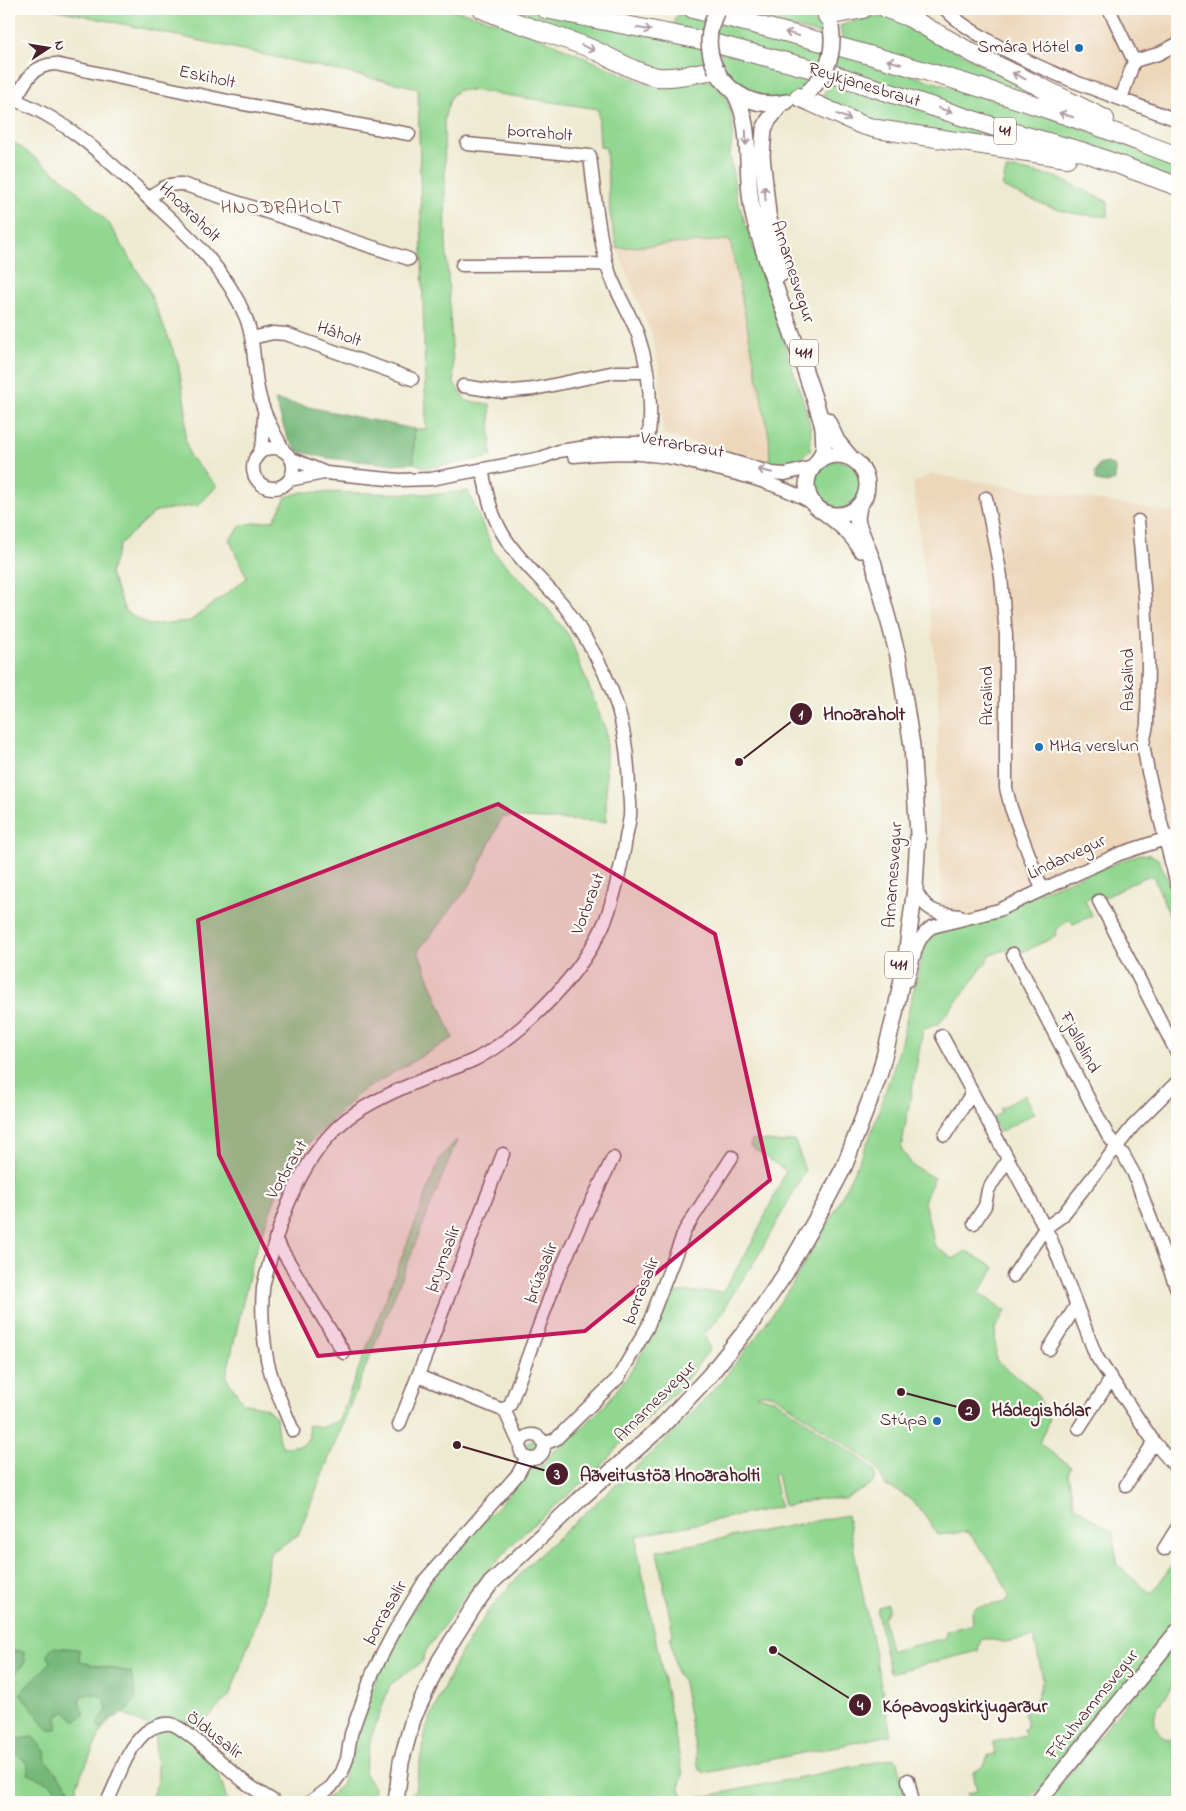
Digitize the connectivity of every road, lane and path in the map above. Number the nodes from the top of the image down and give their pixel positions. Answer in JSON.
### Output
{"nodes":[{"id":1,"x":482,"y":9,"type":"edge"},
{"id":2,"x":545,"y":9,"type":"edge"},
{"id":3,"x":693,"y":9,"type":"edge"},
{"id":4,"x":718,"y":9,"type":"edge"},
{"id":5,"x":863,"y":9,"type":"edge"},
{"id":6,"x":888,"y":9,"type":"edge"},
{"id":7,"x":945,"y":9,"type":"edge"},
{"id":8,"x":1109,"y":9,"type":"edge"},
{"id":9,"x":827,"y":17,"type":"edge"},
{"id":10,"x":1177,"y":44,"type":"edge"},
{"id":11,"x":1134,"y":62,"type":"junction"},
{"id":12,"x":716,"y":70,"type":"junction"},
{"id":13,"x":734,"y":92,"type":"junction"},
{"id":14,"x":804,"y":94,"type":"junction"},
{"id":15,"x":12,"y":99,"type":"edge"},
{"id":16,"x":1121,"y":99,"type":"junction"},
{"id":17,"x":782,"y":103,"type":"junction"},
{"id":18,"x":1177,"y":120,"type":"edge"},
{"id":19,"x":409,"y":134,"type":"dead end"},
{"id":20,"x":467,"y":144,"type":"dead end"},
{"id":21,"x":1176,"y":156,"type":"edge"},
{"id":22,"x":1144,"y":174,"type":"junction"},
{"id":23,"x":1177,"y":186,"type":"edge"},
{"id":24,"x":149,"y":199,"type":"junction"},
{"id":25,"x":409,"y":260,"type":"dead end"},
{"id":26,"x":607,"y":264,"type":"junction"},
{"id":27,"x":462,"y":266,"type":"dead end"},
{"id":28,"x":252,"y":338,"type":"junction"},
{"id":29,"x":646,"y":372,"type":"junction"},
{"id":30,"x":412,"y":379,"type":"dead end"},
{"id":31,"x":463,"y":386,"type":"dead end"},
{"id":32,"x":264,"y":412,"type":"junction"},
{"id":33,"x":646,"y":449,"type":"junction"},
{"id":34,"x":259,"y":454,"type":"junction"},
{"id":35,"x":287,"y":455,"type":"junction"},
{"id":36,"x":851,"y":458,"type":"junction"},
{"id":37,"x":815,"y":464,"type":"junction"},
{"id":38,"x":482,"y":469,"type":"junction"},
{"id":39,"x":326,"y":473,"type":"junction"},
{"id":40,"x":289,"y":480,"type":"junction"},
{"id":41,"x":986,"y":498,"type":"dead end"},
{"id":42,"x":811,"y":502,"type":"junction"},
{"id":43,"x":859,"y":506,"type":"junction"},
{"id":44,"x":825,"y":513,"type":"junction"},
{"id":45,"x":1138,"y":521,"type":"dead end"},
{"id":46,"x":876,"y":578,"type":"junction"},
{"id":47,"x":914,"y":788,"type":"junction"},
{"id":48,"x":1177,"y":835,"type":"edge"},
{"id":49,"x":1164,"y":838,"type":"junction"},
{"id":50,"x":1177,"y":885,"type":"edge"},
{"id":51,"x":915,"y":888,"type":"junction"},
{"id":52,"x":1042,"y":888,"type":"junction"},
{"id":53,"x":1099,"y":902,"type":"dead end"},
{"id":54,"x":972,"y":917,"type":"junction"},
{"id":55,"x":1013,"y":954,"type":"dead end"},
{"id":56,"x":894,"y":1018,"type":"junction"},
{"id":57,"x":942,"y":1036,"type":"dead end"},
{"id":58,"x":1177,"y":1053,"type":"edge"},
{"id":59,"x":1177,"y":1082,"type":"edge"},
{"id":60,"x":972,"y":1093,"type":"junction"},
{"id":61,"x":945,"y":1135,"type":"dead end"},
{"id":62,"x":855,"y":1137,"type":"junction"},
{"id":63,"x":1116,"y":1146,"type":"junction"},
{"id":64,"x":503,"y":1154,"type":"dead end"},
{"id":65,"x":732,"y":1157,"type":"dead end"},
{"id":66,"x":613,"y":1158,"type":"dead end"},
{"id":67,"x":1008,"y":1159,"type":"junction"},
{"id":68,"x":974,"y":1223,"type":"dead end"},
{"id":69,"x":1045,"y":1228,"type":"junction"},
{"id":70,"x":275,"y":1239,"type":"junction"},
{"id":71,"x":1014,"y":1276,"type":"dead end"},
{"id":72,"x":1177,"y":1290,"type":"edge"},
{"id":73,"x":1076,"y":1306,"type":"junction"},
{"id":74,"x":1049,"y":1349,"type":"dead end"},
{"id":75,"x":344,"y":1353,"type":"dead end"},
{"id":76,"x":418,"y":1376,"type":"junction"},
{"id":77,"x":1111,"y":1379,"type":"junction"},
{"id":78,"x":507,"y":1407,"type":"junction"},
{"id":79,"x":399,"y":1425,"type":"dead end"},
{"id":80,"x":1079,"y":1428,"type":"dead end"},
{"id":81,"x":294,"y":1431,"type":"dead end"},
{"id":82,"x":523,"y":1440,"type":"junction"},
{"id":83,"x":1154,"y":1442,"type":"junction"},
{"id":84,"x":544,"y":1444,"type":"junction"},
{"id":85,"x":526,"y":1458,"type":"junction"},
{"id":86,"x":1177,"y":1469,"type":"edge"},
{"id":87,"x":1126,"y":1485,"type":"dead end"},
{"id":88,"x":1177,"y":1528,"type":"edge"},
{"id":89,"x":1164,"y":1549,"type":"dead end"},
{"id":90,"x":1177,"y":1632,"type":"edge"},
{"id":91,"x":908,"y":1780,"type":"dead end"},
{"id":92,"x":107,"y":1802,"type":"edge"},
{"id":93,"x":275,"y":1802,"type":"edge"},
{"id":94,"x":310,"y":1802,"type":"edge"},
{"id":95,"x":396,"y":1802,"type":"edge"},
{"id":96,"x":913,"y":1802,"type":"edge"},
{"id":97,"x":1038,"y":1802,"type":"edge"}],
"edges":[{"from":1,"to":12,"type":"highway","one_way":true},
{"from":2,"to":22,"type":"highway","name":"Reykjanesbraut","number":"41","one_way":true},
{"from":21,"to":3,"type":"highway","name":"Reykjanesbraut","number":"41","one_way":true},
{"from":4,"to":12,"type":"main road","name":"Arnarnesvegur","number":"411","bridge":true},
{"from":5,"to":9,"type":"highway"},
{"from":21,"to":6,"type":"highway","one_way":true},
{"from":7,"to":16,"type":"street"},
{"from":8,"to":11,"type":"street"},
{"from":9,"to":14,"type":"main road","bridge":true},
{"from":10,"to":11,"type":"street"},
{"from":11,"to":16,"type":"street"},
{"from":12,"to":13,"type":"main road","name":"Arnarnesvegur","number":"411"},
{"from":13,"to":17,"type":"main road","name":"Arnarnesvegur","number":"411"},
{"from":13,"to":37,"type":"main road","name":"Arnarnesvegur","number":"411","one_way":true},
{"from":14,"to":17,"type":"main road","name":"Arnarnesvegur","number":"411"},
{"from":14,"to":22,"type":"highway","one_way":true},
{"from":15,"to":19,"type":"street","name":"Eskiholt"},
{"from":15,"to":24,"type":"street","name":"Hnoðraholt"},
{"from":16,"to":18,"type":"street"},
{"from":36,"to":17,"type":"main road","name":"Arnarnesvegur","number":"411","one_way":true},
{"from":20,"to":26,"type":"street","name":"Þorraholt"},
{"from":22,"to":23,"type":"highway","name":"Reykjanesbraut","number":"41"},
{"from":24,"to":25,"type":"street"},
{"from":24,"to":28,"type":"street","name":"Hnoðraholt"},
{"from":26,"to":27,"type":"street"},
{"from":26,"to":29,"type":"street","name":"Þorraholt"},
{"from":28,"to":30,"type":"street","name":"Háholt"},
{"from":28,"to":32,"type":"street","name":"Hnoðraholt"},
{"from":29,"to":31,"type":"street"},
{"from":29,"to":33,"type":"street","name":"Þorraholt"},
{"from":32,"to":34,"type":"street","name":"Hnoðraholt"},
{"from":32,"to":35,"type":"street","name":"Hnoðraholt"},
{"from":37,"to":33,"type":"street","name":"Vetrarbraut","one_way":true},
{"from":33,"to":38,"type":"street","name":"Vetrarbraut"},
{"from":33,"to":42,"type":"street","name":"Vetrarbraut"},
{"from":34,"to":35,"type":"street","name":"Vetrarbraut"},
{"from":34,"to":40,"type":"street","name":"Vetrarbraut"},
{"from":35,"to":39,"type":"street","name":"Vetrarbraut"},
{"from":35,"to":40,"type":"street"},
{"from":36,"to":37,"type":"main road"},
{"from":36,"to":43,"type":"main road","number":"411"},
{"from":37,"to":42,"type":"main road","number":"411"},
{"from":38,"to":39,"type":"street","name":"Vetrarbraut"},
{"from":38,"to":70,"type":"street","name":"Vorbraut"},
{"from":39,"to":40,"type":"street","name":"Vetrarbraut"},
{"from":41,"to":52,"type":"street","name":"Akralind"},
{"from":42,"to":44,"type":"main road","number":"411"},
{"from":43,"to":44,"type":"main road"},
{"from":43,"to":46,"type":"main road","name":"Arnarnesvegur","number":"411"},
{"from":44,"to":46,"type":"main road","name":"Arnarnesvegur","number":"411"},
{"from":45,"to":49,"type":"street","name":"Askalind"},
{"from":46,"to":47,"type":"main road","name":"Arnarnesvegur","number":"411"},
{"from":47,"to":51,"type":"main road","name":"Arnarnesvegur","number":"411"},
{"from":47,"to":62,"type":"main road","name":"Arnarnesvegur","number":"411"},
{"from":48,"to":49,"type":"street","name":"Lindarvegur"},
{"from":49,"to":50,"type":"street","name":"Askalind"},
{"from":49,"to":52,"type":"street","name":"Lindarvegur"},
{"from":51,"to":54,"type":"street","name":"Lindarvegur"},
{"from":51,"to":56,"type":"main road","name":"Arnarnesvegur","number":"411"},
{"from":52,"to":54,"type":"street","name":"Lindarvegur"},
{"from":53,"to":58,"type":"street"},
{"from":54,"to":56,"type":"street","name":"Lindarvegur"},
{"from":55,"to":63,"type":"street","name":"Fjallalind"},
{"from":56,"to":62,"type":"main road","name":"Arnarnesvegur","number":"411"},
{"from":57,"to":60,"type":"street"},
{"from":59,"to":63,"type":"street"},
{"from":60,"to":61,"type":"street"},
{"from":60,"to":67,"type":"street"},
{"from":62,"to":95,"type":"main road","name":"Arnarnesvegur","number":"411"},
{"from":63,"to":69,"type":"street"},
{"from":63,"to":72,"type":"street","name":"Fjallalind"},
{"from":64,"to":76,"type":"street","name":"Þrymsalir"},
{"from":65,"to":84,"type":"street","name":"Þorrasalir"},
{"from":66,"to":78,"type":"street","name":"Þrúðsalir"},
{"from":67,"to":68,"type":"street"},
{"from":67,"to":69,"type":"street"},
{"from":69,"to":71,"type":"street"},
{"from":69,"to":73,"type":"street"},
{"from":70,"to":75,"type":"street"},
{"from":70,"to":81,"type":"street","name":"Vorbraut"},
{"from":73,"to":74,"type":"street"},
{"from":73,"to":77,"type":"street"},
{"from":76,"to":78,"type":"street"},
{"from":76,"to":79,"type":"street","name":"Þrymsalir"},
{"from":77,"to":80,"type":"street"},
{"from":77,"to":83,"type":"street"},
{"from":78,"to":82,"type":"street"},
{"from":82,"to":84,"type":"street"},
{"from":82,"to":85,"type":"street"},
{"from":83,"to":86,"type":"street"},
{"from":83,"to":87,"type":"street"},
{"from":84,"to":85,"type":"street","name":"Þorrasalir"},
{"from":85,"to":94,"type":"street","name":"Þorrasalir"},
{"from":88,"to":89,"type":"street"},
{"from":90,"to":97,"type":"main road","name":"Fífuhvammsvegur"},
{"from":91,"to":96,"type":"street"},
{"from":92,"to":93,"type":"street","name":"Öldusalir"}]}
